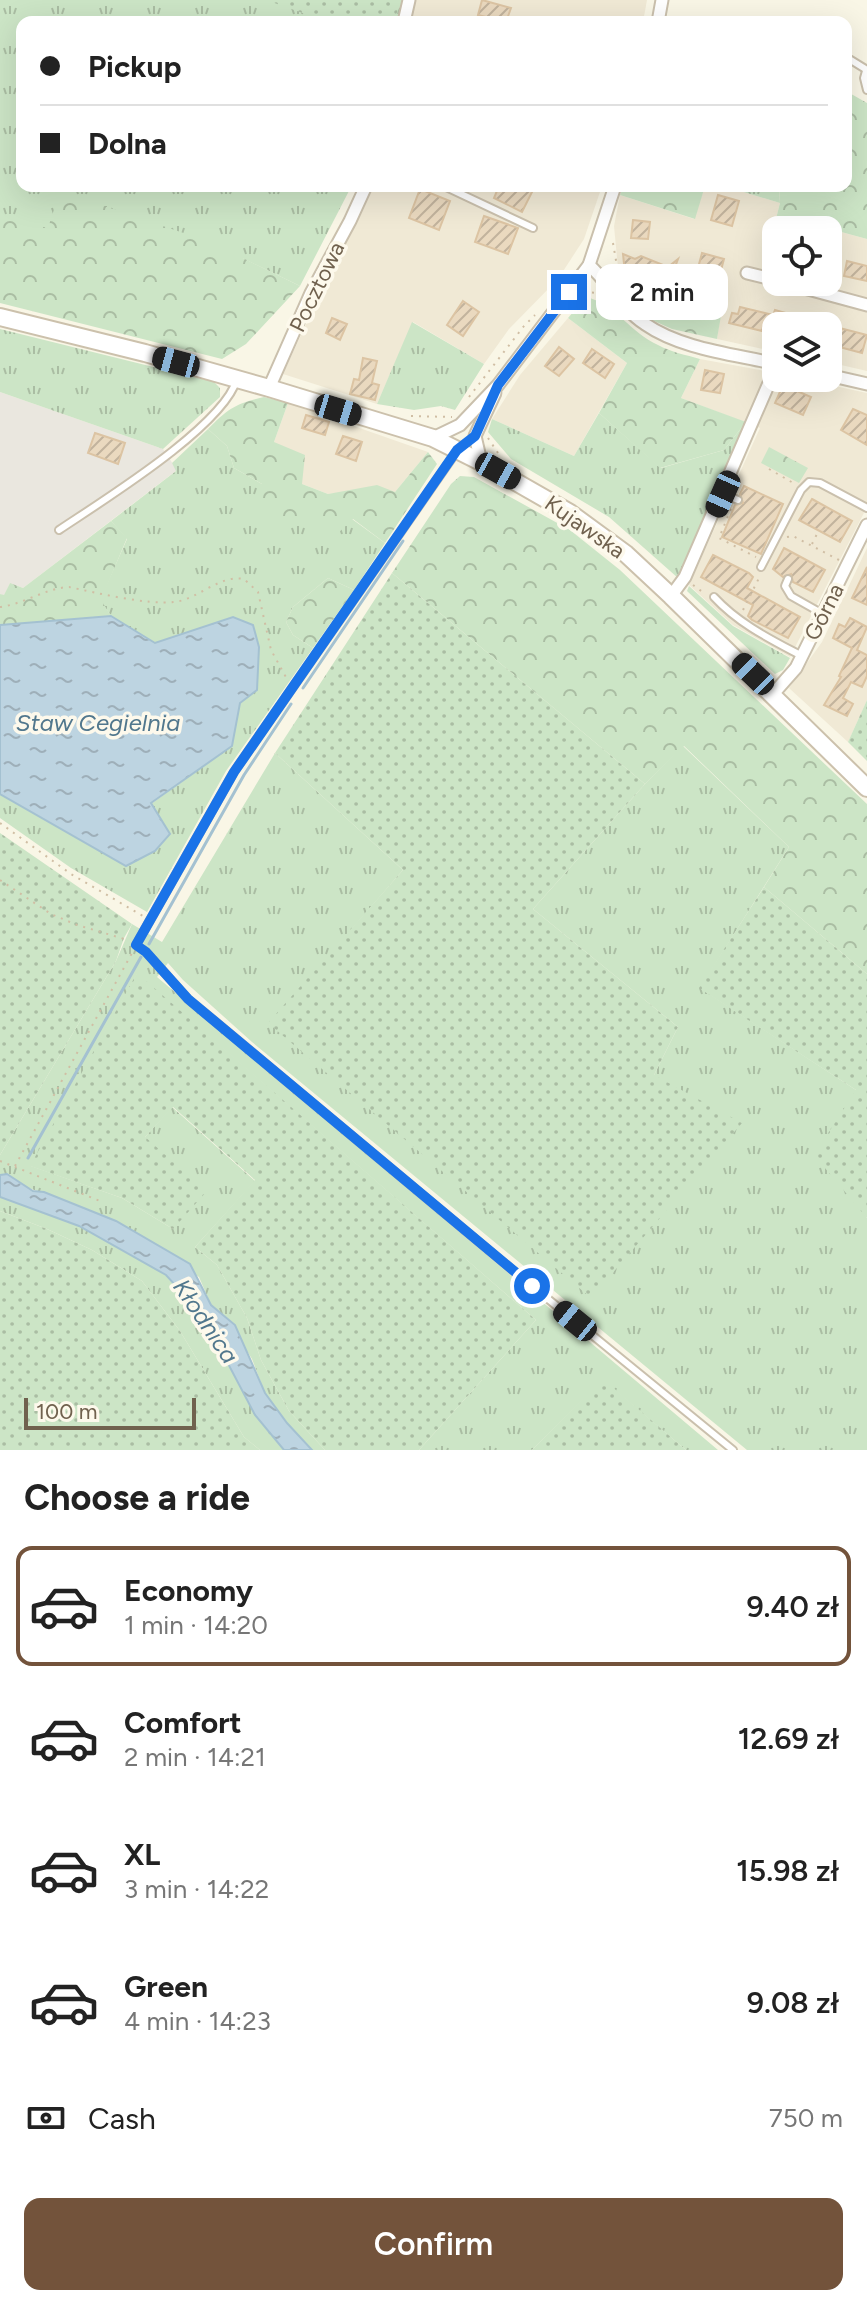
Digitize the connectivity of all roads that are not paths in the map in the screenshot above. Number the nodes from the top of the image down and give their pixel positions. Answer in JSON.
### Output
{"nodes":[{"id":1,"x":867,"y":71,"type":"edge"},
{"id":2,"x":867,"y":90,"type":"edge"},
{"id":3,"x":363,"y":192,"type":"edge"},
{"id":4,"x":457,"y":192,"type":"edge"},
{"id":5,"x":613,"y":192,"type":"edge"},
{"id":6,"x":533,"y":228,"type":"dead end"},
{"id":7,"x":589,"y":265,"type":"junction"},
{"id":8,"x":747,"y":273,"type":"dead end"},
{"id":9,"x":762,"y":277,"type":"edge"},
{"id":10,"x":834,"y":296,"type":"edge"},
{"id":11,"x":867,"y":305,"type":"edge"},
{"id":12,"x":0,"y":317,"type":"edge"},
{"id":13,"x":762,"y":362,"type":"edge"},
{"id":14,"x":842,"y":378,"type":"edge"},
{"id":15,"x":237,"y":379,"type":"junction"},
{"id":16,"x":867,"y":384,"type":"edge"},
{"id":17,"x":498,"y":385,"type":"junction"},
{"id":18,"x":269,"y":388,"type":"junction"},
{"id":19,"x":767,"y":392,"type":"edge"},
{"id":20,"x":462,"y":423,"type":"junction"},
{"id":21,"x":476,"y":432,"type":"junction"},
{"id":22,"x":433,"y":438,"type":"junction"},
{"id":23,"x":457,"y":450,"type":"junction"},
{"id":24,"x":481,"y":462,"type":"junction"},
{"id":25,"x":867,"y":508,"type":"edge"},
{"id":26,"x":867,"y":525,"type":"edge"},
{"id":27,"x":59,"y":530,"type":"dead end"},
{"id":28,"x":762,"y":564,"type":"road end"},
{"id":29,"x":788,"y":579,"type":"dead end"},
{"id":30,"x":671,"y":596,"type":"junction"},
{"id":31,"x":710,"y":596,"type":"road end"},
{"id":32,"x":823,"y":614,"type":"junction"},
{"id":33,"x":802,"y":656,"type":"junction"},
{"id":34,"x":773,"y":694,"type":"junction"},
{"id":35,"x":867,"y":788,"type":"edge"},
{"id":36,"x":733,"y":1450,"type":"edge"}],
"edges":[{"from":1,"to":2,"type":"lane"},
{"from":3,"to":18,"type":"street","name":"Pocztowa"},
{"from":4,"to":6,"type":"lane"},
{"from":5,"to":7,"type":"street"},
{"from":7,"to":13,"type":"street"},
{"from":7,"to":17,"type":"street"},
{"from":8,"to":9,"type":"street"},
{"from":10,"to":11,"type":"street"},
{"from":12,"to":15,"type":"street","name":"Kujawska"},
{"from":14,"to":16,"type":"street"},
{"from":15,"to":18,"type":"street","name":"Kujawska"},
{"from":15,"to":27,"type":"lane"},
{"from":17,"to":20,"type":"street"},
{"from":17,"to":21,"type":"street"},
{"from":18,"to":22,"type":"street","name":"Kujawska"},
{"from":19,"to":30,"type":"street"},
{"from":20,"to":22,"type":"street"},
{"from":20,"to":23,"type":"street"},
{"from":21,"to":23,"type":"street"},
{"from":21,"to":24,"type":"street"},
{"from":22,"to":23,"type":"street","name":"Kujawska"},
{"from":23,"to":24,"type":"street","name":"Kujawska"},
{"from":23,"to":36,"type":"lane"},
{"from":24,"to":30,"type":"street","name":"Kujawska"},
{"from":25,"to":28,"type":"lane"},
{"from":26,"to":32,"type":"street","name":"Górna"},
{"from":29,"to":32,"type":"lane"},
{"from":30,"to":34,"type":"street","name":"Kujawska"},
{"from":31,"to":33,"type":"lane"},
{"from":32,"to":33,"type":"street","name":"Górna"},
{"from":33,"to":34,"type":"street","name":"Górna"},
{"from":34,"to":35,"type":"street","name":"Kujawska"}]}
